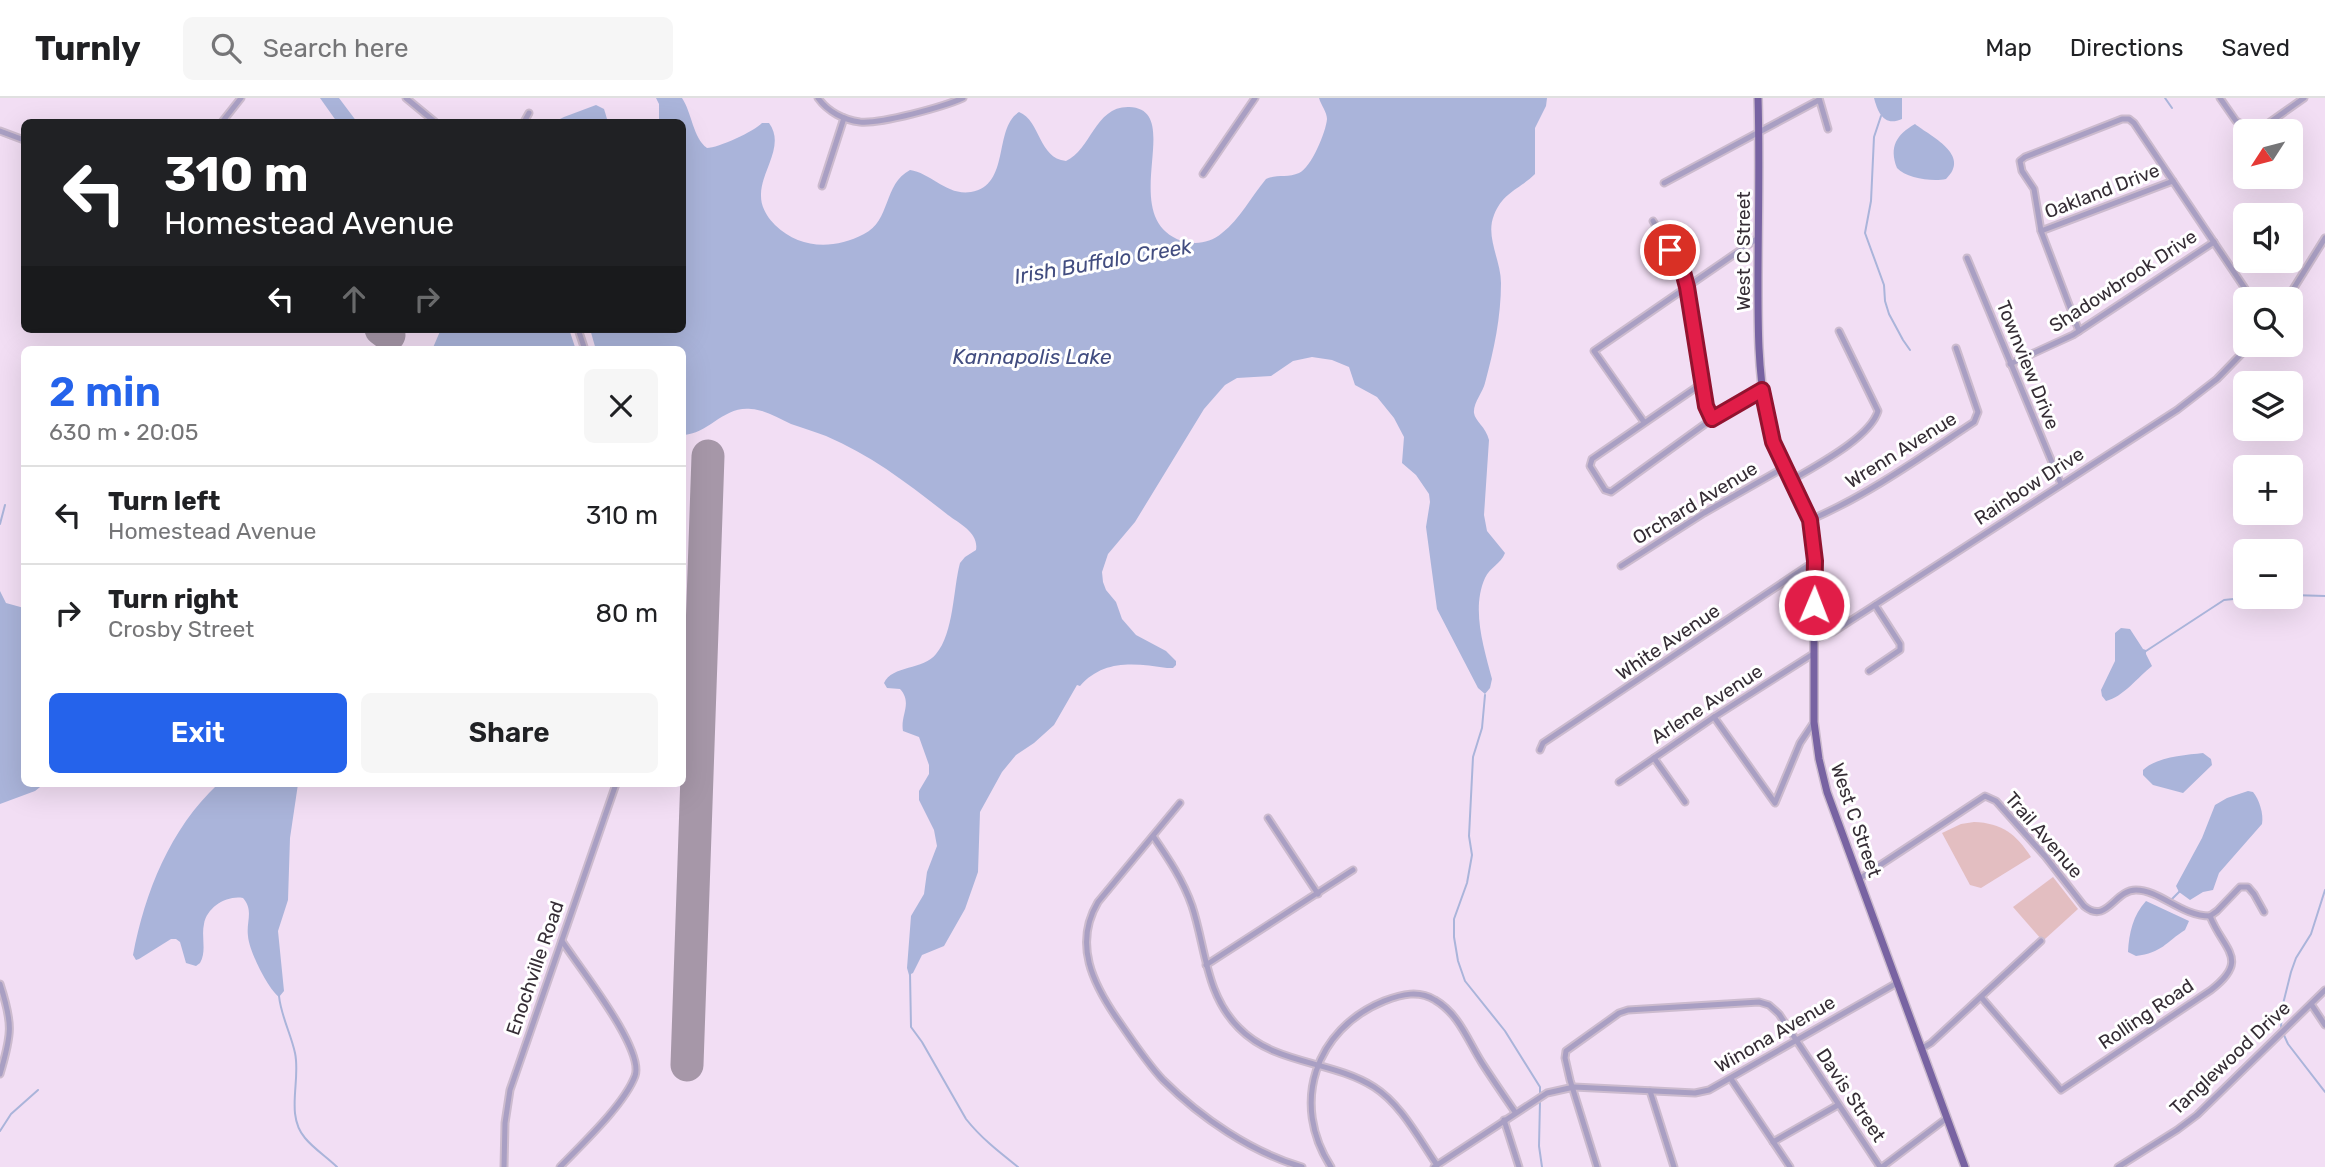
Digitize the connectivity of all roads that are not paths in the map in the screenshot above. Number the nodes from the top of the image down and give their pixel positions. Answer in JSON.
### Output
{"nodes":[{"id":1,"x":241,"y":98,"type":"edge"},
{"id":2,"x":406,"y":98,"type":"edge"},
{"id":3,"x":818,"y":98,"type":"edge"},
{"id":4,"x":963,"y":98,"type":"edge"},
{"id":5,"x":1255,"y":98,"type":"edge"},
{"id":6,"x":1758,"y":98,"type":"edge"},
{"id":7,"x":2220,"y":98,"type":"edge"},
{"id":8,"x":2304,"y":98,"type":"edge"},
{"id":9,"x":1819,"y":99,"type":"edge"},
{"id":10,"x":529,"y":113,"type":"dead end"},
{"id":11,"x":844,"y":118,"type":"junction"},
{"id":12,"x":224,"y":119,"type":"edge"},
{"id":13,"x":431,"y":119,"type":"edge"},
{"id":14,"x":526,"y":119,"type":"edge"},
{"id":15,"x":1828,"y":129,"type":"dead end"},
{"id":16,"x":0,"y":131,"type":"edge"},
{"id":17,"x":1759,"y":134,"type":"junction"},
{"id":18,"x":21,"y":139,"type":"edge"},
{"id":19,"x":1203,"y":174,"type":"dead end"},
{"id":20,"x":2174,"y":181,"type":"junction"},
{"id":21,"x":1664,"y":183,"type":"dead end"},
{"id":22,"x":822,"y":186,"type":"dead end"},
{"id":23,"x":1653,"y":222,"type":"dead end"},
{"id":24,"x":2041,"y":231,"type":"junction"},
{"id":25,"x":1758,"y":238,"type":"junction"},
{"id":26,"x":2325,"y":238,"type":"edge"},
{"id":27,"x":2214,"y":242,"type":"junction"},
{"id":28,"x":1967,"y":258,"type":"dead end"},
{"id":29,"x":1687,"y":287,"type":"junction"},
{"id":30,"x":2244,"y":287,"type":"edge"},
{"id":31,"x":2294,"y":287,"type":"edge"},
{"id":32,"x":1839,"y":331,"type":"dead end"},
{"id":33,"x":2079,"y":331,"type":"junction"},
{"id":34,"x":1956,"y":348,"type":"dead end"},
{"id":35,"x":2240,"y":357,"type":"edge"},
{"id":36,"x":2010,"y":364,"type":"junction"},
{"id":37,"x":1703,"y":382,"type":"junction"},
{"id":38,"x":1762,"y":390,"type":"junction"},
{"id":39,"x":1712,"y":419,"type":"junction"},
{"id":40,"x":1644,"y":422,"type":"junction"},
{"id":41,"x":1784,"y":467,"type":"junction"},
{"id":42,"x":1792,"y":480,"type":"junction"},
{"id":43,"x":2061,"y":484,"type":"junction"},
{"id":44,"x":1810,"y":520,"type":"junction"},
{"id":45,"x":1815,"y":561,"type":"junction"},
{"id":46,"x":1621,"y":566,"type":"dead end"},
{"id":47,"x":1874,"y":605,"type":"junction"},
{"id":48,"x":1814,"y":639,"type":"junction"},
{"id":49,"x":1813,"y":654,"type":"junction"},
{"id":50,"x":1869,"y":671,"type":"dead end"},
{"id":51,"x":1714,"y":717,"type":"junction"},
{"id":52,"x":1814,"y":722,"type":"junction"},
{"id":53,"x":1540,"y":750,"type":"dead end"},
{"id":54,"x":1654,"y":758,"type":"junction"},
{"id":55,"x":1619,"y":782,"type":"dead end"},
{"id":56,"x":615,"y":787,"type":"edge"},
{"id":57,"x":1685,"y":802,"type":"dead end"},
{"id":58,"x":1180,"y":803,"type":"dead end"},
{"id":59,"x":1268,"y":818,"type":"dead end"},
{"id":60,"x":1153,"y":836,"type":"junction"},
{"id":61,"x":1353,"y":870,"type":"dead end"},
{"id":62,"x":1859,"y":879,"type":"junction"},
{"id":63,"x":1318,"y":894,"type":"junction"},
{"id":64,"x":2264,"y":912,"type":"dead end"},
{"id":65,"x":2210,"y":916,"type":"junction"},
{"id":66,"x":562,"y":941,"type":"junction"},
{"id":67,"x":2041,"y":941,"type":"dead end"},
{"id":68,"x":1206,"y":965,"type":"junction"},
{"id":69,"x":1897,"y":983,"type":"junction"},
{"id":70,"x":0,"y":984,"type":"edge"},
{"id":71,"x":2325,"y":990,"type":"edge"},
{"id":72,"x":1981,"y":997,"type":"junction"},
{"id":73,"x":2311,"y":1004,"type":"junction"},
{"id":74,"x":2325,"y":1025,"type":"edge"},
{"id":75,"x":1796,"y":1041,"type":"junction"},
{"id":76,"x":1921,"y":1049,"type":"junction"},
{"id":77,"x":1318,"y":1064,"type":"junction"},
{"id":78,"x":0,"y":1074,"type":"edge"},
{"id":79,"x":1731,"y":1079,"type":"junction"},
{"id":80,"x":1574,"y":1087,"type":"junction"},
{"id":81,"x":1650,"y":1091,"type":"junction"},
{"id":82,"x":1838,"y":1105,"type":"junction"},
{"id":83,"x":1515,"y":1112,"type":"junction"},
{"id":84,"x":1947,"y":1118,"type":"junction"},
{"id":85,"x":1504,"y":1120,"type":"junction"},
{"id":86,"x":1773,"y":1142,"type":"junction"},
{"id":87,"x":1445,"y":1164,"type":"edge"},
{"id":88,"x":1436,"y":1166,"type":"edge"},
{"id":89,"x":504,"y":1167,"type":"edge"},
{"id":90,"x":560,"y":1167,"type":"edge"},
{"id":91,"x":1302,"y":1167,"type":"edge"},
{"id":92,"x":1331,"y":1167,"type":"edge"},
{"id":93,"x":1520,"y":1167,"type":"edge"},
{"id":94,"x":1597,"y":1167,"type":"edge"},
{"id":95,"x":1674,"y":1167,"type":"edge"},
{"id":96,"x":1790,"y":1167,"type":"edge"},
{"id":97,"x":1881,"y":1167,"type":"edge"},
{"id":98,"x":1965,"y":1167,"type":"edge"},
{"id":99,"x":2118,"y":1167,"type":"edge"}],
"edges":[{"from":1,"to":12,"type":"street"},
{"from":2,"to":13,"type":"street"},
{"from":3,"to":11,"type":"street"},
{"from":4,"to":11,"type":"street"},
{"from":5,"to":19,"type":"street"},
{"from":6,"to":17,"type":"main road","name":"West C Street"},
{"from":7,"to":8,"type":"street"},
{"from":9,"to":15,"type":"street"},
{"from":9,"to":17,"type":"street"},
{"from":10,"to":14,"type":"street"},
{"from":11,"to":22,"type":"street"},
{"from":16,"to":18,"type":"street"},
{"from":17,"to":21,"type":"street"},
{"from":17,"to":25,"type":"main road","name":"West C Street"},
{"from":20,"to":24,"type":"street","name":"Oakland Drive"},
{"from":20,"to":24,"type":"street"},
{"from":20,"to":27,"type":"street"},
{"from":23,"to":29,"type":"street"},
{"from":24,"to":33,"type":"street"},
{"from":25,"to":29,"type":"street"},
{"from":25,"to":38,"type":"main road","name":"West C Street"},
{"from":26,"to":31,"type":"street"},
{"from":27,"to":30,"type":"street"},
{"from":27,"to":33,"type":"street","name":"Shadowbrook Drive"},
{"from":28,"to":36,"type":"street","name":"Townview Drive"},
{"from":29,"to":37,"type":"street"},
{"from":29,"to":40,"type":"street"},
{"from":32,"to":42,"type":"street"},
{"from":33,"to":36,"type":"street","name":"Shadowbrook Drive"},
{"from":34,"to":44,"type":"street","name":"Wrenn Avenue"},
{"from":35,"to":43,"type":"street","name":"Rainbow Drive"},
{"from":36,"to":43,"type":"street","name":"Townview Drive"},
{"from":37,"to":39,"type":"street"},
{"from":37,"to":40,"type":"street"},
{"from":38,"to":39,"type":"street"},
{"from":38,"to":41,"type":"main road","name":"West C Street"},
{"from":39,"to":40,"type":"street"},
{"from":41,"to":42,"type":"main road","name":"West C Street"},
{"from":41,"to":46,"type":"street","name":"Orchard Avenue"},
{"from":42,"to":44,"type":"main road","name":"West C Street"},
{"from":43,"to":47,"type":"street","name":"Rainbow Drive"},
{"from":44,"to":45,"type":"main road","name":"West C Street"},
{"from":45,"to":48,"type":"main road","name":"West C Street"},
{"from":45,"to":53,"type":"street","name":"White Avenue"},
{"from":47,"to":48,"type":"street","name":"Rainbow Drive"},
{"from":47,"to":50,"type":"street"},
{"from":48,"to":49,"type":"main road","name":"West C Street"},
{"from":49,"to":51,"type":"street","name":"Arlene Avenue"},
{"from":49,"to":52,"type":"main road","name":"West C Street"},
{"from":51,"to":52,"type":"street"},
{"from":51,"to":54,"type":"street","name":"Arlene Avenue"},
{"from":52,"to":62,"type":"main road","name":"West C Street"},
{"from":54,"to":55,"type":"street","name":"Arlene Avenue"},
{"from":54,"to":57,"type":"street"},
{"from":56,"to":66,"type":"street","name":"Enochville Road"},
{"from":58,"to":60,"type":"street"},
{"from":59,"to":63,"type":"street"},
{"from":60,"to":68,"type":"street"},
{"from":60,"to":91,"type":"street"},
{"from":61,"to":63,"type":"street"},
{"from":62,"to":65,"type":"street","name":"Trail Avenue"},
{"from":62,"to":69,"type":"main road","name":"West C Street"},
{"from":63,"to":68,"type":"street"},
{"from":64,"to":65,"type":"street"},
{"from":65,"to":72,"type":"street","name":"Rolling Road"},
{"from":66,"to":89,"type":"street","name":"Enochville Road"},
{"from":66,"to":90,"type":"street"},
{"from":67,"to":72,"type":"street"},
{"from":68,"to":77,"type":"street"},
{"from":69,"to":75,"type":"street","name":"Winona Avenue"},
{"from":69,"to":76,"type":"main road","name":"West C Street"},
{"from":70,"to":78,"type":"street"},
{"from":71,"to":73,"type":"street","name":"Tanglewood Drive"},
{"from":72,"to":76,"type":"street"},
{"from":73,"to":74,"type":"street"},
{"from":73,"to":99,"type":"street","name":"Tanglewood Drive"},
{"from":75,"to":79,"type":"street","name":"Winona Avenue"},
{"from":75,"to":80,"type":"street","name":"Davis Street"},
{"from":75,"to":82,"type":"street","name":"Davis Street"},
{"from":76,"to":84,"type":"main road","name":"West C Street"},
{"from":77,"to":83,"type":"street"},
{"from":77,"to":88,"type":"street"},
{"from":77,"to":92,"type":"street"},
{"from":79,"to":81,"type":"street","name":"Winona Avenue"},
{"from":79,"to":86,"type":"street"},
{"from":80,"to":81,"type":"street","name":"Winona Avenue"},
{"from":80,"to":83,"type":"street","name":"Winona Avenue"},
{"from":80,"to":94,"type":"street"},
{"from":81,"to":95,"type":"street"},
{"from":82,"to":86,"type":"street"},
{"from":82,"to":97,"type":"street","name":"Davis Street"},
{"from":83,"to":85,"type":"street","name":"Winona Avenue"},
{"from":84,"to":97,"type":"street"},
{"from":84,"to":98,"type":"main road","name":"West C Street"},
{"from":85,"to":87,"type":"street","name":"Winona Avenue"},
{"from":85,"to":93,"type":"street"},
{"from":86,"to":96,"type":"street"},
{"from":87,"to":88,"type":"street","name":"Winona Avenue"}]}
